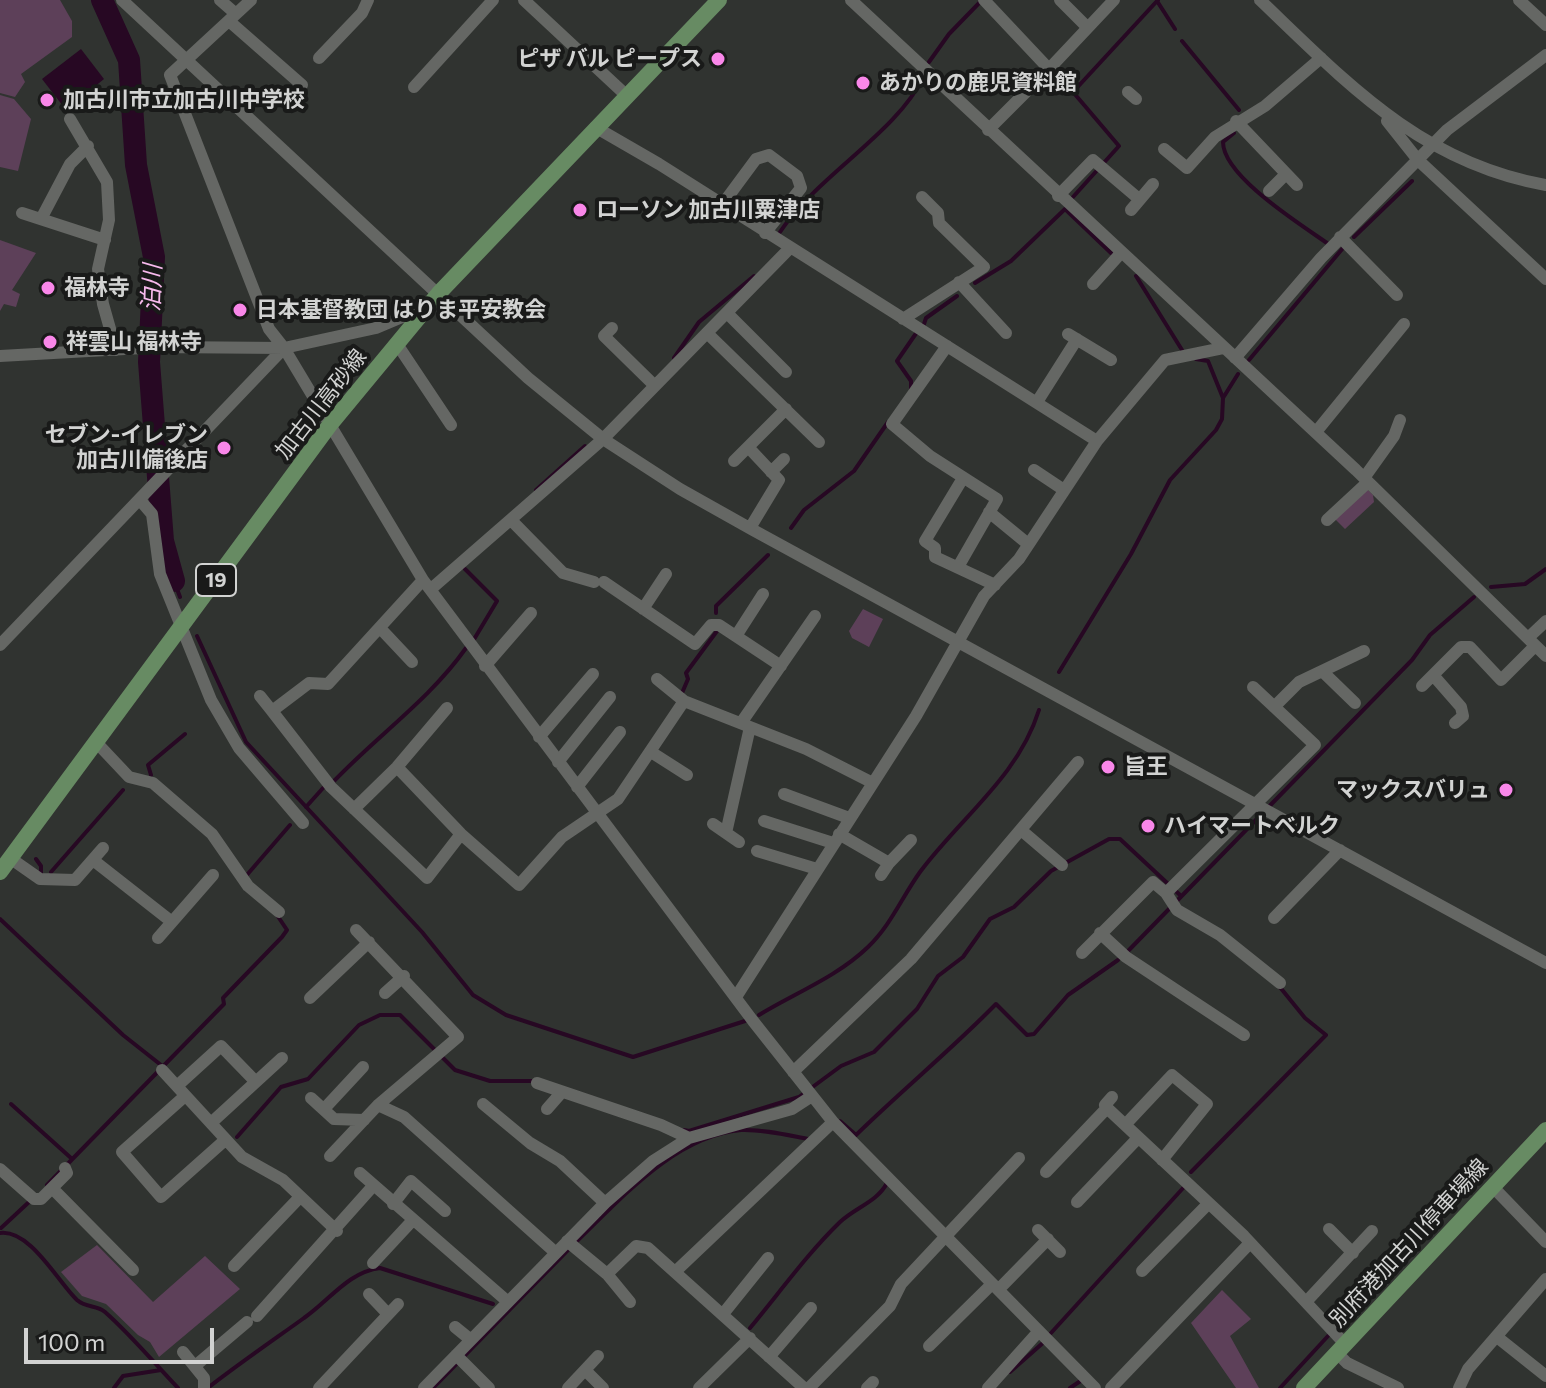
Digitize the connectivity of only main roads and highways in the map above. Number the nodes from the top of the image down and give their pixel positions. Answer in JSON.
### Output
{"nodes":[{"id":1,"x":719,"y":0,"type":"edge"},
{"id":2,"x":0,"y":872,"type":"edge"},
{"id":3,"x":1546,"y":1130,"type":"edge"},
{"id":4,"x":1304,"y":1388,"type":"edge"}],
"edges":[{"from":1,"to":2,"type":"main road","name":"加古川高砂線","number":"19"},
{"from":3,"to":4,"type":"main road","name":"別府港加古川停車場線"}]}
